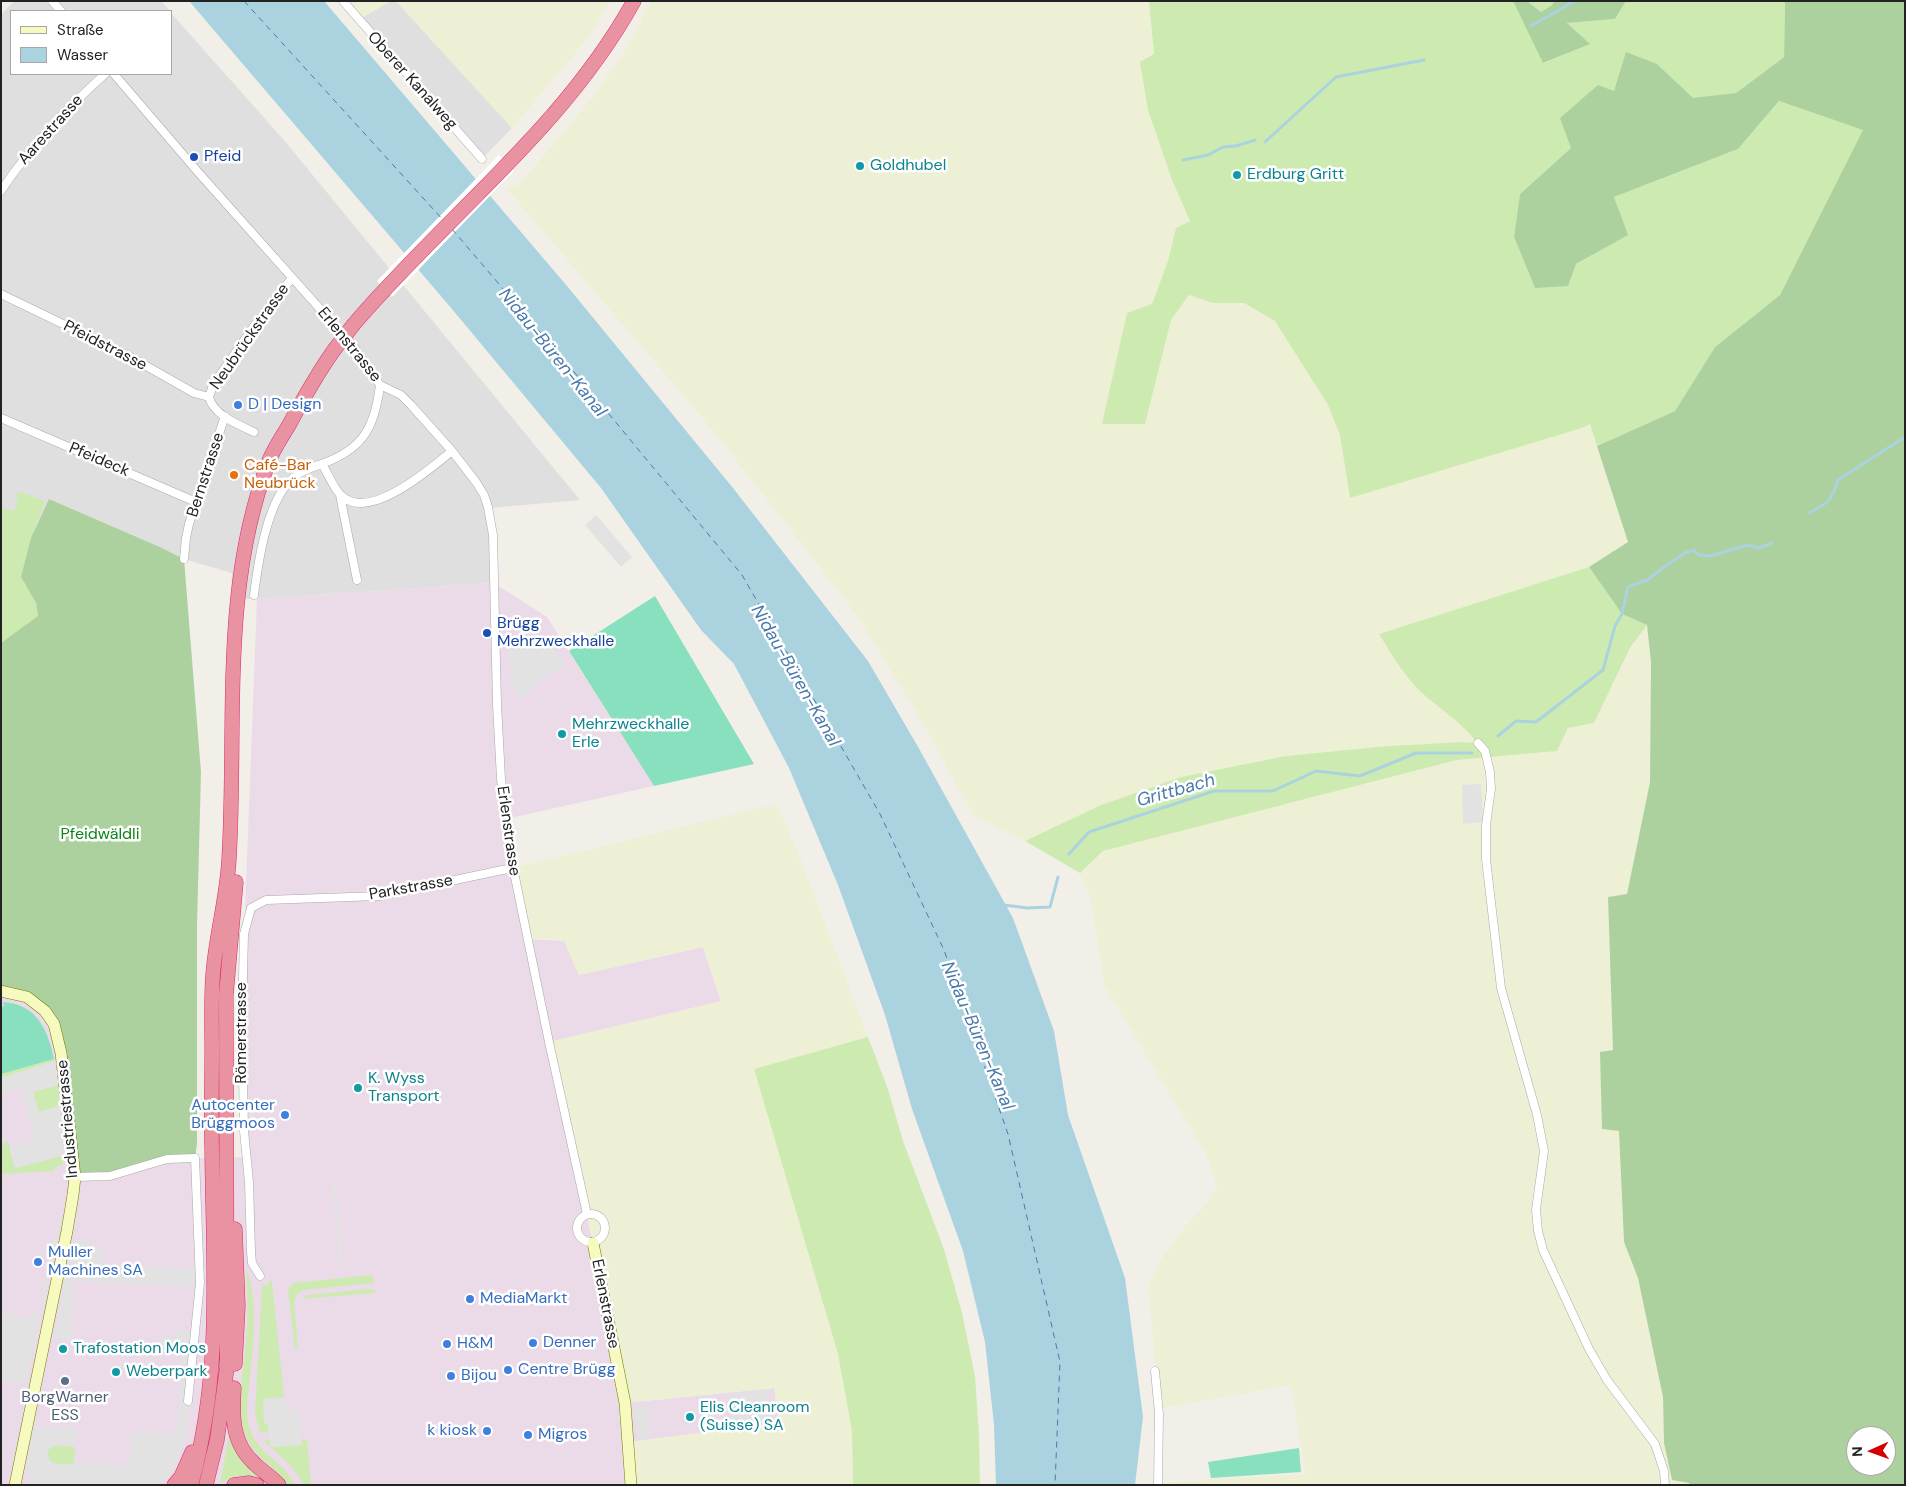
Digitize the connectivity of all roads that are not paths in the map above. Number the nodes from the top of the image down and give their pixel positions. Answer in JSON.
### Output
{"nodes":[{"id":1,"x":343,"y":1,"type":"edge"},
{"id":2,"x":634,"y":1,"type":"edge"},
{"id":3,"x":104,"y":75,"type":"edge"},
{"id":4,"x":115,"y":75,"type":"edge"},
{"id":5,"x":482,"y":159,"type":"dead end"},
{"id":6,"x":1,"y":191,"type":"edge"},
{"id":7,"x":292,"y":278,"type":"junction"},
{"id":8,"x":1,"y":294,"type":"edge"},
{"id":9,"x":380,"y":385,"type":"junction"},
{"id":10,"x":209,"y":397,"type":"junction"},
{"id":11,"x":225,"y":416,"type":"junction"},
{"id":12,"x":1,"y":418,"type":"edge"},
{"id":13,"x":291,"y":420,"type":"junction"},
{"id":14,"x":254,"y":432,"type":"dead end"},
{"id":15,"x":452,"y":451,"type":"junction"},
{"id":16,"x":322,"y":464,"type":"junction"},
{"id":17,"x":340,"y":495,"type":"junction"},
{"id":18,"x":196,"y":502,"type":"junction"},
{"id":19,"x":184,"y":559,"type":"dead end"},
{"id":20,"x":357,"y":580,"type":"dead end"},
{"id":21,"x":254,"y":595,"type":"dead end"},
{"id":22,"x":1478,"y":743,"type":"dead end"},
{"id":23,"x":512,"y":868,"type":"junction"},
{"id":24,"x":251,"y":908,"type":"joint"},
{"id":25,"x":1,"y":991,"type":"edge"},
{"id":26,"x":227,"y":1161,"type":"junction"},
{"id":27,"x":75,"y":1177,"type":"junction"},
{"id":28,"x":587,"y":1214,"type":"junction"},
{"id":29,"x":593,"y":1243,"type":"junction"},
{"id":30,"x":260,"y":1276,"type":"dead end"},
{"id":31,"x":1155,"y":1371,"type":"dead end"},
{"id":32,"x":188,"y":1401,"type":"dead end"},
{"id":33,"x":206,"y":1420,"type":"junction"},
{"id":34,"x":14,"y":1485,"type":"edge"},
{"id":35,"x":174,"y":1485,"type":"edge"},
{"id":36,"x":191,"y":1485,"type":"edge"},
{"id":37,"x":206,"y":1485,"type":"edge"},
{"id":38,"x":234,"y":1485,"type":"edge"},
{"id":39,"x":258,"y":1485,"type":"edge"},
{"id":40,"x":279,"y":1485,"type":"edge"},
{"id":41,"x":631,"y":1485,"type":"edge"},
{"id":42,"x":1158,"y":1485,"type":"edge"},
{"id":43,"x":1665,"y":1485,"type":"edge"}],
"edges":[{"from":1,"to":5,"type":"street","name":"Oberer Kanalweg"},
{"from":2,"to":13,"type":"highway","bridge":true},
{"from":3,"to":6,"type":"street","name":"Aarestrasse"},
{"from":4,"to":7,"type":"street","name":"Neubrückstrasse"},
{"from":7,"to":9,"type":"street","name":"Erlenstrasse"},
{"from":7,"to":10,"type":"street","name":"Neubrückstrasse"},
{"from":8,"to":10,"type":"street","name":"Pfeidstrasse"},
{"from":9,"to":15,"type":"street","name":"Erlenstrasse"},
{"from":9,"to":16,"type":"street"},
{"from":10,"to":11,"type":"street","name":"Bernstrasse"},
{"from":11,"to":14,"type":"street"},
{"from":11,"to":18,"type":"street","name":"Bernstrasse"},
{"from":12,"to":18,"type":"street","name":"Pfeideck"},
{"from":13,"to":26,"type":"highway"},
{"from":13,"to":33,"type":"highway"},
{"from":15,"to":17,"type":"street"},
{"from":15,"to":23,"type":"street","name":"Erlenstrasse"},
{"from":16,"to":17,"type":"street"},
{"from":16,"to":21,"type":"street"},
{"from":17,"to":20,"type":"street"},
{"from":18,"to":19,"type":"street","name":"Bernstrasse"},
{"from":22,"to":43,"type":"street"},
{"from":23,"to":24,"type":"street","name":"Parkstrasse"},
{"from":23,"to":28,"type":"street","name":"Erlenstrasse"},
{"from":24,"to":30,"type":"street","name":"Römerstrasse"},
{"from":25,"to":27,"type":"main road","name":"Industriestrasse"},
{"from":26,"to":37,"type":"highway"},
{"from":26,"to":40,"type":"highway"},
{"from":27,"to":32,"type":"street"},
{"from":27,"to":34,"type":"main road","name":"Industriestrasse"},
{"from":28,"to":29,"type":"street"},
{"from":28,"to":29,"type":"street"},
{"from":29,"to":41,"type":"main road","name":"Erlenstrasse"},
{"from":31,"to":42,"type":"street"},
{"from":33,"to":35,"type":"highway"},
{"from":33,"to":36,"type":"highway"},
{"from":38,"to":39,"type":"highway"}]}
